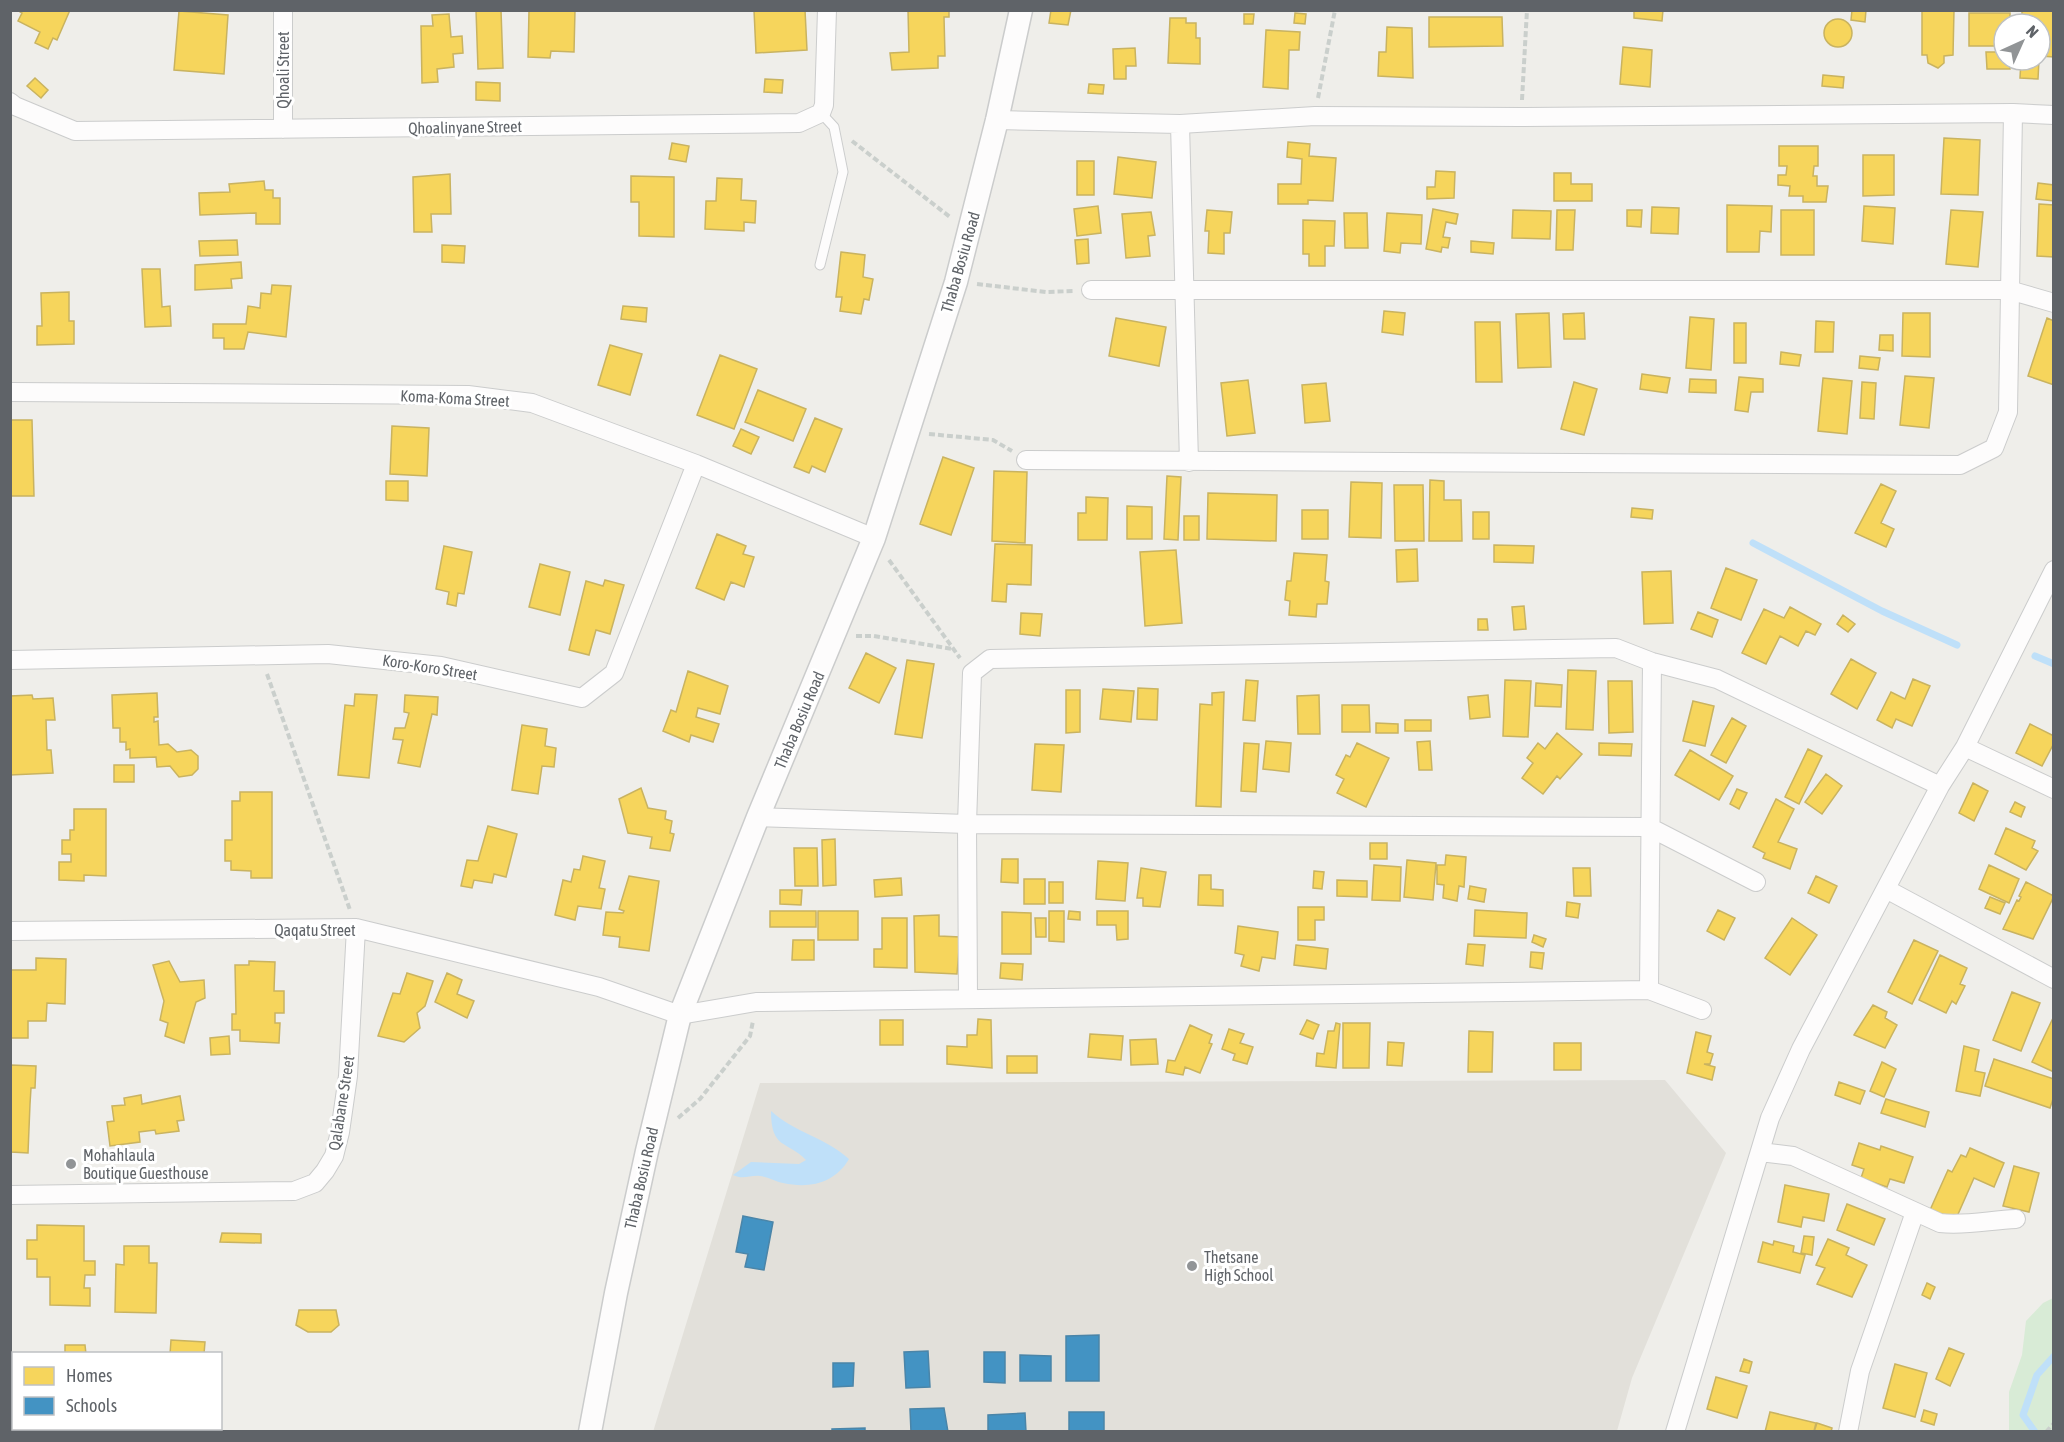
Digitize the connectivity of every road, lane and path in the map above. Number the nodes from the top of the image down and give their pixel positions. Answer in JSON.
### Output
{"nodes":[{"id":1,"x":283,"y":10,"type":"edge"},
{"id":2,"x":827,"y":10,"type":"edge"},
{"id":3,"x":1021,"y":10,"type":"edge"},
{"id":4,"x":1335,"y":10,"type":"edge"},
{"id":5,"x":1527,"y":10,"type":"edge"},
{"id":6,"x":10,"y":102,"type":"edge"},
{"id":7,"x":821,"y":113,"type":"junction"},
{"id":8,"x":2013,"y":113,"type":"junction"},
{"id":9,"x":2054,"y":115,"type":"edge"},
{"id":10,"x":1315,"y":116,"type":"junction"},
{"id":11,"x":1521,"y":117,"type":"junction"},
{"id":12,"x":997,"y":120,"type":"junction"},
{"id":13,"x":1180,"y":124,"type":"junction"},
{"id":14,"x":834,"y":127,"type":"junction"},
{"id":15,"x":283,"y":129,"type":"junction"},
{"id":16,"x":969,"y":231,"type":"junction"},
{"id":17,"x":820,"y":265,"type":"dead end"},
{"id":18,"x":956,"y":282,"type":"junction"},
{"id":19,"x":1091,"y":290,"type":"joint"},
{"id":20,"x":1186,"y":290,"type":"junction"},
{"id":21,"x":2009,"y":290,"type":"junction"},
{"id":22,"x":2054,"y":303,"type":"edge"},
{"id":23,"x":10,"y":393,"type":"edge"},
{"id":24,"x":908,"y":432,"type":"junction"},
{"id":25,"x":1026,"y":460,"type":"joint"},
{"id":26,"x":1189,"y":462,"type":"junction"},
{"id":27,"x":696,"y":464,"type":"junction"},
{"id":28,"x":874,"y":538,"type":"junction"},
{"id":29,"x":2054,"y":570,"type":"edge"},
{"id":30,"x":834,"y":637,"type":"junction"},
{"id":31,"x":953,"y":649,"type":"junction"},
{"id":32,"x":260,"y":656,"type":"junction"},
{"id":33,"x":10,"y":660,"type":"edge"},
{"id":34,"x":1652,"y":662,"type":"junction"},
{"id":35,"x":972,"y":673,"type":"junction"},
{"id":36,"x":1965,"y":747,"type":"junction"},
{"id":37,"x":1940,"y":786,"type":"junction"},
{"id":38,"x":2054,"y":789,"type":"edge"},
{"id":39,"x":758,"y":817,"type":"junction"},
{"id":40,"x":967,"y":824,"type":"junction"},
{"id":41,"x":1649,"y":827,"type":"junction"},
{"id":42,"x":1756,"y":882,"type":"dead end"},
{"id":43,"x":1887,"y":889,"type":"junction"},
{"id":44,"x":356,"y":928,"type":"junction"},
{"id":45,"x":10,"y":931,"type":"edge"},
{"id":46,"x":2054,"y":979,"type":"edge"},
{"id":47,"x":1649,"y":990,"type":"junction"},
{"id":48,"x":968,"y":999,"type":"junction"},
{"id":49,"x":756,"y":1002,"type":"junction"},
{"id":50,"x":1702,"y":1010,"type":"dead end"},
{"id":51,"x":680,"y":1015,"type":"junction"},
{"id":52,"x":670,"y":1125,"type":"dead end"},
{"id":53,"x":1760,"y":1152,"type":"junction"},
{"id":54,"x":10,"y":1195,"type":"edge"},
{"id":55,"x":1915,"y":1212,"type":"junction"},
{"id":56,"x":2016,"y":1219,"type":"dead end"},
{"id":57,"x":2054,"y":1423,"type":"edge"},
{"id":58,"x":1682,"y":1428,"type":"edge"},
{"id":59,"x":590,"y":1431,"type":"edge"},
{"id":60,"x":1848,"y":1431,"type":"edge"},
{"id":61,"x":2046,"y":1431,"type":"edge"}],
"edges":[{"from":1,"to":15,"type":"street","name":"Qhoali Street"},
{"from":2,"to":7,"type":"street"},
{"from":3,"to":12,"type":"street","name":"Thaba Bosiu Road"},
{"from":4,"to":10,"type":"path"},
{"from":5,"to":11,"type":"path"},
{"from":6,"to":15,"type":"street","name":"Qhoalinyane Street"},
{"from":7,"to":14,"type":"lane"},
{"from":7,"to":15,"type":"street","name":"Qhoalinyane Street"},
{"from":8,"to":9,"type":"street"},
{"from":8,"to":11,"type":"street"},
{"from":8,"to":21,"type":"street"},
{"from":10,"to":11,"type":"street"},
{"from":10,"to":13,"type":"street"},
{"from":12,"to":13,"type":"street"},
{"from":12,"to":16,"type":"street","name":"Thaba Bosiu Road"},
{"from":13,"to":20,"type":"street"},
{"from":14,"to":16,"type":"path"},
{"from":14,"to":17,"type":"lane"},
{"from":16,"to":18,"type":"street","name":"Thaba Bosiu Road"},
{"from":18,"to":19,"type":"path"},
{"from":18,"to":24,"type":"street","name":"Thaba Bosiu Road"},
{"from":19,"to":20,"type":"street"},
{"from":20,"to":21,"type":"street"},
{"from":20,"to":26,"type":"street"},
{"from":21,"to":22,"type":"street"},
{"from":21,"to":26,"type":"street"},
{"from":23,"to":27,"type":"street","name":"Koma-Koma Street"},
{"from":24,"to":25,"type":"path"},
{"from":24,"to":28,"type":"street","name":"Thaba Bosiu Road"},
{"from":25,"to":26,"type":"street"},
{"from":27,"to":28,"type":"street","name":"Koma-Koma Street"},
{"from":27,"to":32,"type":"street","name":"Koro-Koro Street"},
{"from":28,"to":30,"type":"street","name":"Thaba Bosiu Road"},
{"from":28,"to":31,"type":"path"},
{"from":29,"to":36,"type":"street"},
{"from":30,"to":31,"type":"path"},
{"from":30,"to":39,"type":"street","name":"Thaba Bosiu Road"},
{"from":31,"to":35,"type":"path"},
{"from":32,"to":33,"type":"street","name":"Koro-Koro Street"},
{"from":32,"to":44,"type":"path"},
{"from":34,"to":35,"type":"street"},
{"from":34,"to":37,"type":"street"},
{"from":34,"to":41,"type":"street"},
{"from":35,"to":40,"type":"street"},
{"from":36,"to":37,"type":"street"},
{"from":36,"to":38,"type":"street"},
{"from":37,"to":43,"type":"street"},
{"from":39,"to":40,"type":"street"},
{"from":39,"to":51,"type":"street","name":"Thaba Bosiu Road"},
{"from":40,"to":41,"type":"street"},
{"from":40,"to":48,"type":"street"},
{"from":41,"to":42,"type":"street"},
{"from":41,"to":47,"type":"street"},
{"from":43,"to":46,"type":"street"},
{"from":43,"to":53,"type":"street"},
{"from":44,"to":45,"type":"street","name":"Qaqatu Street"},
{"from":44,"to":51,"type":"street","name":"Qaqatu Street"},
{"from":44,"to":54,"type":"street","name":"Qalabane Street"},
{"from":47,"to":48,"type":"street"},
{"from":47,"to":50,"type":"street"},
{"from":48,"to":49,"type":"street"},
{"from":49,"to":51,"type":"street"},
{"from":49,"to":52,"type":"path"},
{"from":51,"to":59,"type":"street","name":"Thaba Bosiu Road"},
{"from":53,"to":55,"type":"street"},
{"from":53,"to":58,"type":"street"},
{"from":55,"to":56,"type":"street"},
{"from":55,"to":60,"type":"street"},
{"from":57,"to":61,"type":"path"}]}
